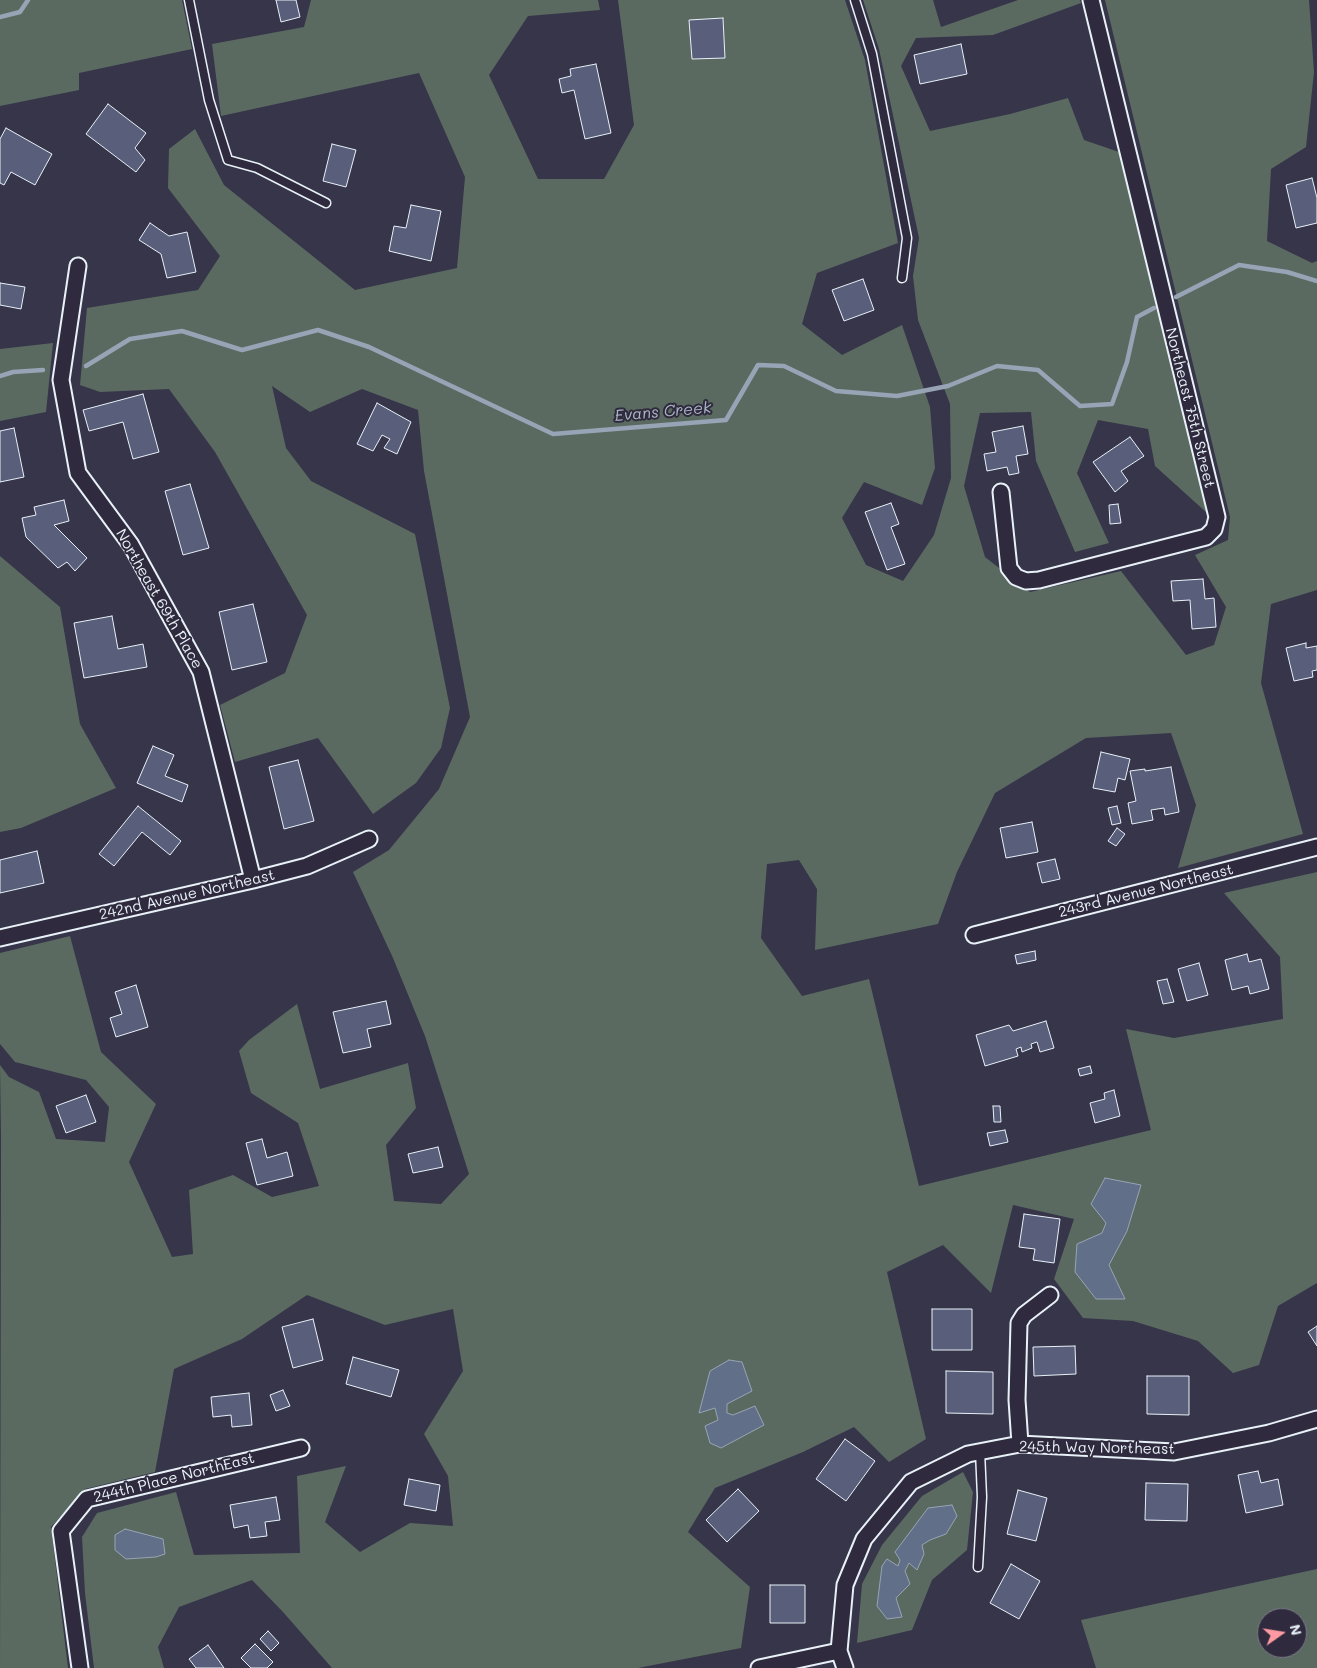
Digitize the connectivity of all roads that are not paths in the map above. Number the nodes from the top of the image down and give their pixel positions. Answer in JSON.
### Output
{"nodes":[{"id":1,"x":189,"y":0,"type":"edge"},
{"id":2,"x":855,"y":0,"type":"edge"},
{"id":3,"x":1091,"y":0,"type":"edge"},
{"id":4,"x":326,"y":203,"type":"dead end"},
{"id":5,"x":78,"y":266,"type":"dead end"},
{"id":6,"x":902,"y":278,"type":"dead end"},
{"id":7,"x":1002,"y":492,"type":"dead end"},
{"id":8,"x":369,"y":839,"type":"dead end"},
{"id":9,"x":1317,"y":847,"type":"edge"},
{"id":10,"x":253,"y":880,"type":"junction"},
{"id":11,"x":974,"y":935,"type":"dead end"},
{"id":12,"x":0,"y":938,"type":"edge"},
{"id":13,"x":1050,"y":1295,"type":"dead end"},
{"id":14,"x":1317,"y":1419,"type":"edge"},
{"id":15,"x":1020,"y":1444,"type":"junction"},
{"id":16,"x":301,"y":1448,"type":"dead end"},
{"id":17,"x":980,"y":1452,"type":"junction"},
{"id":18,"x":978,"y":1567,"type":"dead end"},
{"id":19,"x":840,"y":1650,"type":"junction"},
{"id":20,"x":80,"y":1668,"type":"edge"},
{"id":21,"x":759,"y":1668,"type":"edge"},
{"id":22,"x":845,"y":1668,"type":"edge"}],
"edges":[{"from":1,"to":4,"type":"lane"},
{"from":2,"to":6,"type":"lane"},
{"from":3,"to":7,"type":"street","name":"Northeast 75th Street"},
{"from":5,"to":10,"type":"street","name":"Northeast 69th Place"},
{"from":8,"to":10,"type":"street","name":"242nd Avenue Northeast"},
{"from":9,"to":11,"type":"street","name":"243rd Avenue Northeast"},
{"from":10,"to":12,"type":"street","name":"242nd Avenue Northeast"},
{"from":13,"to":15,"type":"street"},
{"from":14,"to":15,"type":"street","name":"245th Way Northeast"},
{"from":15,"to":17,"type":"street","name":"245th Way Northeast"},
{"from":16,"to":20,"type":"street","name":"244th Place NorthEast"},
{"from":17,"to":18,"type":"lane"},
{"from":17,"to":19,"type":"street","name":"245th Way Northeast"},
{"from":19,"to":21,"type":"street"},
{"from":19,"to":22,"type":"street"}]}
